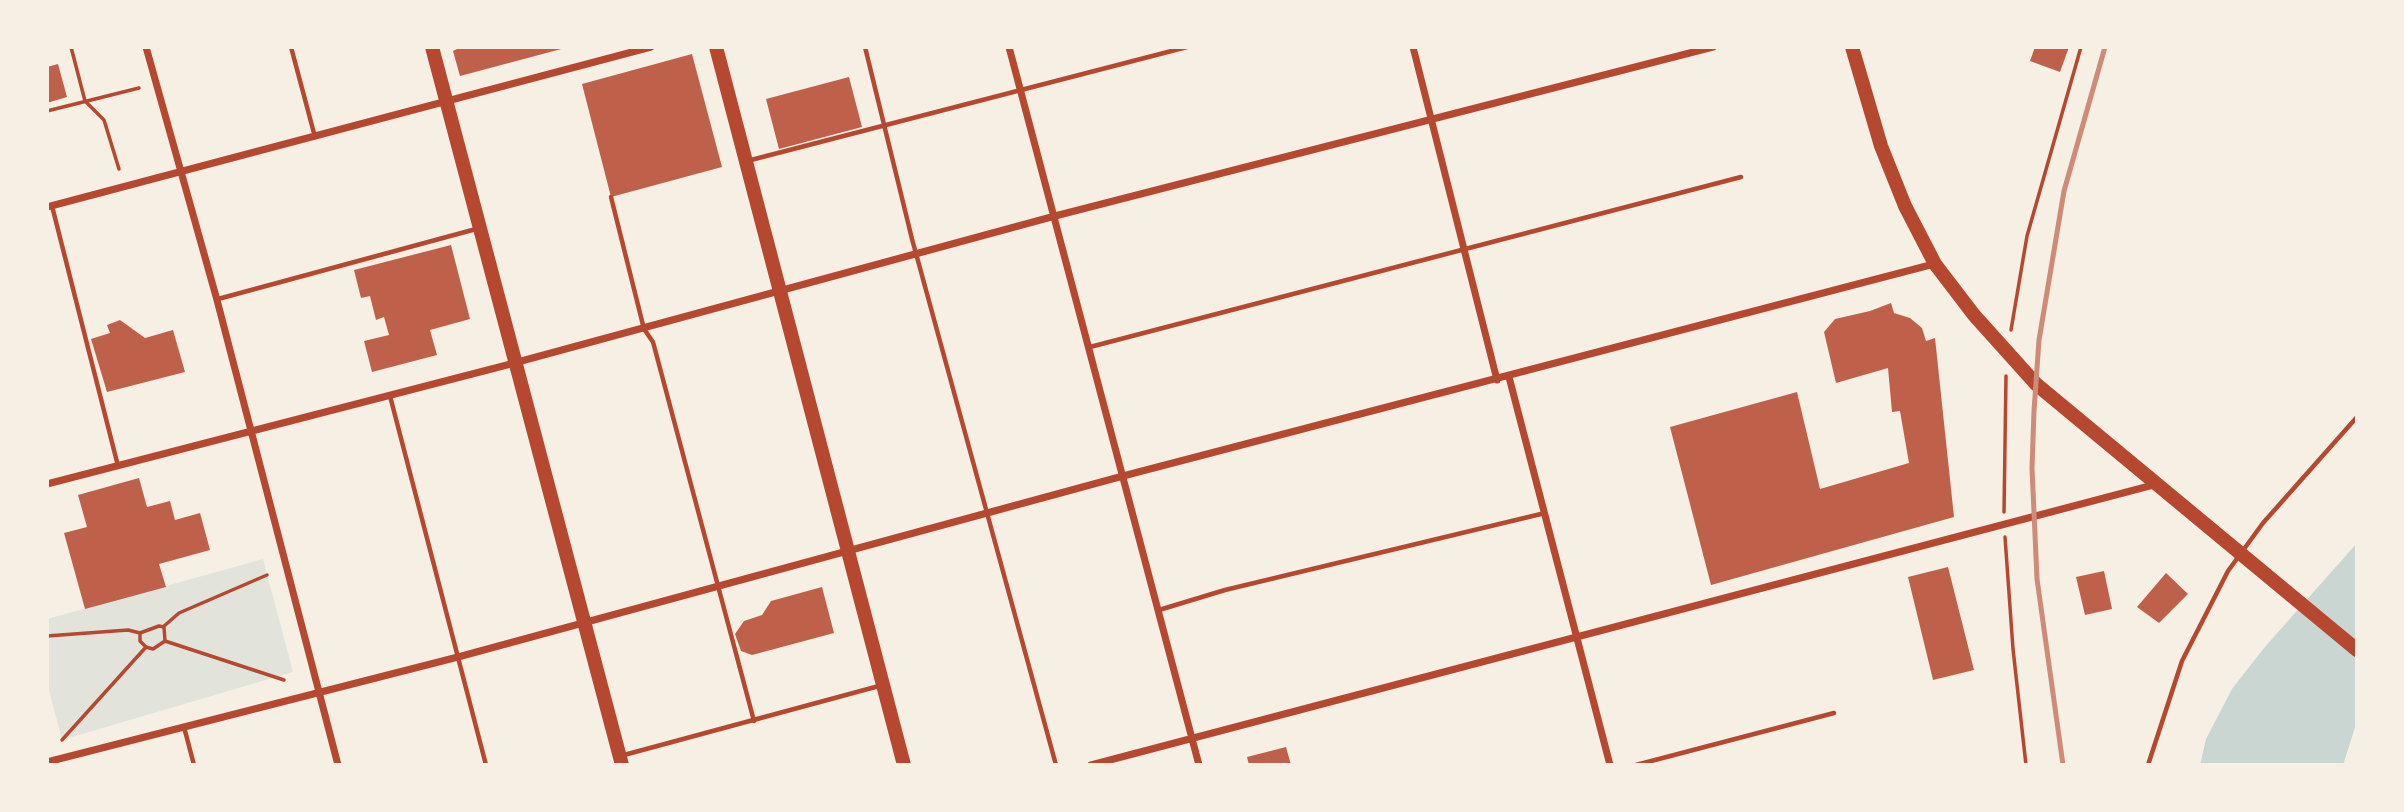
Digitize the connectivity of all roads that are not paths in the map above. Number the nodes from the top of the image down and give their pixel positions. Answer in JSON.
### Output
{"nodes":[{"id":1,"x":146,"y":47,"type":"edge"},
{"id":2,"x":291,"y":47,"type":"edge"},
{"id":3,"x":432,"y":47,"type":"edge"},
{"id":4,"x":651,"y":47,"type":"edge"},
{"id":5,"x":716,"y":47,"type":"edge"},
{"id":6,"x":865,"y":47,"type":"edge"},
{"id":7,"x":1009,"y":47,"type":"edge"},
{"id":8,"x":1186,"y":47,"type":"edge"},
{"id":9,"x":1413,"y":47,"type":"edge"},
{"id":10,"x":1713,"y":47,"type":"edge"},
{"id":11,"x":1852,"y":47,"type":"edge"},
{"id":12,"x":1703,"y":49,"type":"edge"},
{"id":13,"x":1021,"y":92,"type":"junction"},
{"id":14,"x":447,"y":103,"type":"junction"},
{"id":15,"x":1432,"y":120,"type":"junction"},
{"id":16,"x":884,"y":126,"type":"junction"},
{"id":17,"x":315,"y":137,"type":"junction"},
{"id":18,"x":745,"y":162,"type":"junction"},
{"id":19,"x":182,"y":172,"type":"junction"},
{"id":20,"x":1741,"y":177,"type":"dead end"},
{"id":21,"x":611,"y":197,"type":"dead end"},
{"id":22,"x":50,"y":206,"type":"edge"},
{"id":23,"x":1055,"y":216,"type":"junction"},
{"id":24,"x":480,"y":228,"type":"junction"},
{"id":25,"x":1464,"y":252,"type":"junction"},
{"id":26,"x":916,"y":254,"type":"junction"},
{"id":27,"x":1935,"y":264,"type":"junction"},
{"id":28,"x":779,"y":291,"type":"junction"},
{"id":29,"x":217,"y":299,"type":"junction"},
{"id":30,"x":644,"y":329,"type":"junction"},
{"id":31,"x":1090,"y":348,"type":"junction"},
{"id":32,"x":518,"y":362,"type":"junction"},
{"id":33,"x":1509,"y":377,"type":"junction"},
{"id":34,"x":1497,"y":380,"type":"junction"},
{"id":35,"x":390,"y":396,"type":"junction"},
{"id":36,"x":2357,"y":417,"type":"edge"},
{"id":37,"x":251,"y":431,"type":"junction"},
{"id":38,"x":118,"y":466,"type":"junction"},
{"id":39,"x":1123,"y":476,"type":"junction"},
{"id":40,"x":47,"y":484,"type":"edge"},
{"id":41,"x":2158,"y":484,"type":"junction"},
{"id":42,"x":1546,"y":513,"type":"junction"},
{"id":43,"x":986,"y":516,"type":"junction"},
{"id":44,"x":848,"y":551,"type":"junction"},
{"id":45,"x":2241,"y":554,"type":"junction"},
{"id":46,"x":718,"y":587,"type":"junction"},
{"id":47,"x":1159,"y":610,"type":"junction"},
{"id":48,"x":584,"y":623,"type":"junction"},
{"id":49,"x":1579,"y":637,"type":"junction"},
{"id":50,"x":2357,"y":650,"type":"edge"},
{"id":51,"x":458,"y":657,"type":"junction"},
{"id":52,"x":883,"y":685,"type":"junction"},
{"id":53,"x":319,"y":691,"type":"junction"},
{"id":54,"x":1834,"y":713,"type":"dead end"},
{"id":55,"x":754,"y":721,"type":"junction"},
{"id":56,"x":183,"y":727,"type":"junction"},
{"id":57,"x":1192,"y":738,"type":"junction"},
{"id":58,"x":621,"y":761,"type":"edge"},
{"id":59,"x":47,"y":762,"type":"edge"},
{"id":60,"x":194,"y":765,"type":"edge"},
{"id":61,"x":338,"y":765,"type":"edge"},
{"id":62,"x":486,"y":765,"type":"edge"},
{"id":63,"x":904,"y":765,"type":"edge"},
{"id":64,"x":1056,"y":765,"type":"edge"},
{"id":65,"x":1091,"y":765,"type":"edge"},
{"id":66,"x":1199,"y":765,"type":"edge"},
{"id":67,"x":1610,"y":765,"type":"edge"},
{"id":68,"x":1636,"y":765,"type":"edge"},
{"id":69,"x":2148,"y":765,"type":"edge"}],
"edges":[{"from":1,"to":19,"type":"street"},
{"from":2,"to":17,"type":"lane"},
{"from":3,"to":14,"type":"main road"},
{"from":4,"to":14,"type":"street"},
{"from":5,"to":18,"type":"main road"},
{"from":6,"to":16,"type":"lane"},
{"from":7,"to":13,"type":"street"},
{"from":8,"to":13,"type":"lane"},
{"from":9,"to":15,"type":"street"},
{"from":10,"to":12,"type":"street"},
{"from":11,"to":27,"type":"main road"},
{"from":12,"to":15,"type":"street"},
{"from":13,"to":16,"type":"lane"},
{"from":13,"to":23,"type":"street"},
{"from":14,"to":17,"type":"street"},
{"from":14,"to":24,"type":"main road"},
{"from":15,"to":23,"type":"street"},
{"from":15,"to":25,"type":"street"},
{"from":16,"to":18,"type":"lane"},
{"from":16,"to":26,"type":"lane"},
{"from":17,"to":19,"type":"street"},
{"from":18,"to":28,"type":"main road"},
{"from":19,"to":22,"type":"street"},
{"from":19,"to":29,"type":"street"},
{"from":20,"to":25,"type":"lane"},
{"from":21,"to":30,"type":"lane"},
{"from":22,"to":38,"type":"lane"},
{"from":23,"to":26,"type":"street"},
{"from":23,"to":31,"type":"street"},
{"from":24,"to":29,"type":"lane"},
{"from":24,"to":32,"type":"main road"},
{"from":25,"to":31,"type":"lane"},
{"from":25,"to":34,"type":"street"},
{"from":26,"to":28,"type":"street"},
{"from":26,"to":43,"type":"lane"},
{"from":27,"to":33,"type":"street"},
{"from":27,"to":41,"type":"main road"},
{"from":28,"to":30,"type":"street"},
{"from":28,"to":44,"type":"main road"},
{"from":29,"to":37,"type":"street"},
{"from":30,"to":32,"type":"street"},
{"from":30,"to":46,"type":"lane"},
{"from":31,"to":39,"type":"street"},
{"from":32,"to":35,"type":"street"},
{"from":32,"to":48,"type":"main road"},
{"from":33,"to":34,"type":"street"},
{"from":33,"to":42,"type":"street"},
{"from":34,"to":39,"type":"street"},
{"from":35,"to":37,"type":"street"},
{"from":35,"to":51,"type":"lane"},
{"from":36,"to":45,"type":"lane"},
{"from":37,"to":38,"type":"street"},
{"from":37,"to":53,"type":"street"},
{"from":38,"to":40,"type":"street"},
{"from":39,"to":43,"type":"street"},
{"from":39,"to":47,"type":"street"},
{"from":41,"to":45,"type":"main road"},
{"from":41,"to":49,"type":"street"},
{"from":42,"to":47,"type":"lane"},
{"from":42,"to":49,"type":"street"},
{"from":43,"to":44,"type":"street"},
{"from":43,"to":64,"type":"lane"},
{"from":44,"to":46,"type":"street"},
{"from":44,"to":52,"type":"main road"},
{"from":45,"to":50,"type":"main road"},
{"from":45,"to":69,"type":"lane"},
{"from":46,"to":48,"type":"street"},
{"from":46,"to":55,"type":"lane"},
{"from":47,"to":57,"type":"street"},
{"from":48,"to":51,"type":"street"},
{"from":48,"to":58,"type":"main road"},
{"from":49,"to":57,"type":"street"},
{"from":49,"to":67,"type":"street"},
{"from":51,"to":53,"type":"street"},
{"from":51,"to":62,"type":"lane"},
{"from":52,"to":55,"type":"lane"},
{"from":52,"to":63,"type":"main road"},
{"from":53,"to":56,"type":"street"},
{"from":53,"to":61,"type":"street"},
{"from":54,"to":68,"type":"lane"},
{"from":55,"to":58,"type":"lane"},
{"from":56,"to":59,"type":"street"},
{"from":56,"to":60,"type":"lane"},
{"from":57,"to":65,"type":"street"},
{"from":57,"to":66,"type":"street"}]}
